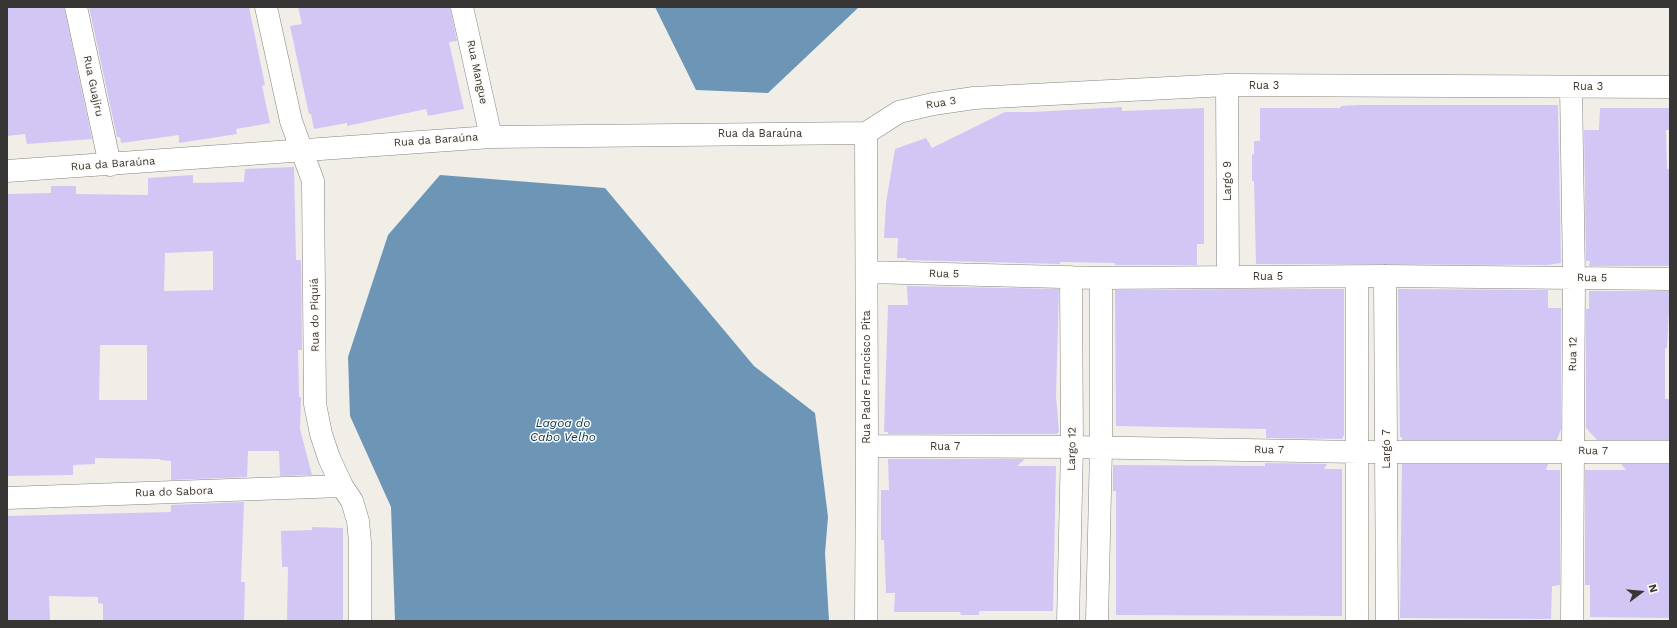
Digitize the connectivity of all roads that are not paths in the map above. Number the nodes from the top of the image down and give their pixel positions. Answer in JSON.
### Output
{"nodes":[{"id":1,"x":76,"y":7,"type":"edge"},
{"id":2,"x":266,"y":7,"type":"edge"},
{"id":3,"x":462,"y":7,"type":"edge"},
{"id":4,"x":1228,"y":86,"type":"junction"},
{"id":5,"x":1571,"y":87,"type":"junction"},
{"id":6,"x":1670,"y":87,"type":"edge"},
{"id":7,"x":866,"y":133,"type":"junction"},
{"id":8,"x":491,"y":137,"type":"junction"},
{"id":9,"x":301,"y":149,"type":"junction"},
{"id":10,"x":110,"y":165,"type":"junction"},
{"id":11,"x":7,"y":171,"type":"edge"},
{"id":12,"x":867,"y":272,"type":"junction"},
{"id":13,"x":1385,"y":276,"type":"junction"},
{"id":14,"x":1071,"y":277,"type":"junction"},
{"id":15,"x":1228,"y":277,"type":"junction"},
{"id":16,"x":1358,"y":277,"type":"junction"},
{"id":17,"x":1101,"y":278,"type":"junction"},
{"id":18,"x":1574,"y":278,"type":"junction"},
{"id":19,"x":1670,"y":279,"type":"edge"},
{"id":20,"x":867,"y":446,"type":"junction"},
{"id":21,"x":1072,"y":447,"type":"junction"},
{"id":22,"x":1101,"y":448,"type":"junction"},
{"id":23,"x":1388,"y":451,"type":"junction"},
{"id":24,"x":1572,"y":451,"type":"junction"},
{"id":25,"x":1359,"y":452,"type":"junction"},
{"id":26,"x":1670,"y":452,"type":"edge"},
{"id":27,"x":342,"y":486,"type":"junction"},
{"id":28,"x":7,"y":498,"type":"edge"},
{"id":29,"x":360,"y":621,"type":"edge"},
{"id":30,"x":866,"y":621,"type":"edge"},
{"id":31,"x":1068,"y":621,"type":"edge"},
{"id":32,"x":1097,"y":621,"type":"edge"},
{"id":33,"x":1357,"y":621,"type":"edge"},
{"id":34,"x":1387,"y":621,"type":"edge"},
{"id":35,"x":1572,"y":621,"type":"edge"}],
"edges":[{"from":1,"to":10,"type":"street","name":"Rua Guajiru"},
{"from":2,"to":9,"type":"street","name":"Rua do Piquiá"},
{"from":3,"to":8,"type":"street","name":"Rua Mangue"},
{"from":4,"to":5,"type":"street","name":"Rua 3"},
{"from":4,"to":7,"type":"street","name":"Rua 3"},
{"from":4,"to":15,"type":"street","name":"Largo 9"},
{"from":5,"to":6,"type":"street","name":"Rua 3"},
{"from":5,"to":18,"type":"street","name":"Rua 12"},
{"from":7,"to":8,"type":"street","name":"Rua da Baraúna"},
{"from":7,"to":12,"type":"street","name":"Rua Padre Francisco Pita"},
{"from":8,"to":9,"type":"street","name":"Rua da Baraúna"},
{"from":9,"to":10,"type":"street","name":"Rua da Baraúna"},
{"from":9,"to":27,"type":"street","name":"Rua do Piquiá"},
{"from":10,"to":11,"type":"street","name":"Rua da Baraúna"},
{"from":12,"to":14,"type":"street","name":"Rua 5"},
{"from":12,"to":20,"type":"street","name":"Rua Padre Francisco Pita"},
{"from":13,"to":16,"type":"street","name":"Rua 5"},
{"from":13,"to":18,"type":"street","name":"Rua 5"},
{"from":13,"to":23,"type":"street","name":"Largo 7"},
{"from":14,"to":17,"type":"street","name":"Rua 5"},
{"from":14,"to":21,"type":"street","name":"Largo 12"},
{"from":15,"to":16,"type":"street","name":"Rua 5"},
{"from":15,"to":17,"type":"street","name":"Rua 5"},
{"from":16,"to":25,"type":"street"},
{"from":17,"to":22,"type":"street"},
{"from":18,"to":19,"type":"street","name":"Rua 5"},
{"from":18,"to":24,"type":"street","name":"Rua 12"},
{"from":20,"to":21,"type":"street","name":"Rua 7"},
{"from":20,"to":30,"type":"street","name":"Rua Padre Francisco Pita"},
{"from":21,"to":22,"type":"street","name":"Rua 7"},
{"from":21,"to":31,"type":"street","name":"Largo 12"},
{"from":22,"to":25,"type":"street","name":"Rua 7"},
{"from":22,"to":32,"type":"street"},
{"from":23,"to":24,"type":"street","name":"Rua 7"},
{"from":23,"to":25,"type":"street","name":"Rua 7"},
{"from":23,"to":34,"type":"street","name":"Largo 7"},
{"from":24,"to":26,"type":"street","name":"Rua 7"},
{"from":24,"to":35,"type":"street","name":"Rua 12"},
{"from":25,"to":33,"type":"street"},
{"from":27,"to":28,"type":"street","name":"Rua do Sabora"},
{"from":27,"to":29,"type":"street","name":"Rua do Piquiá"}]}
